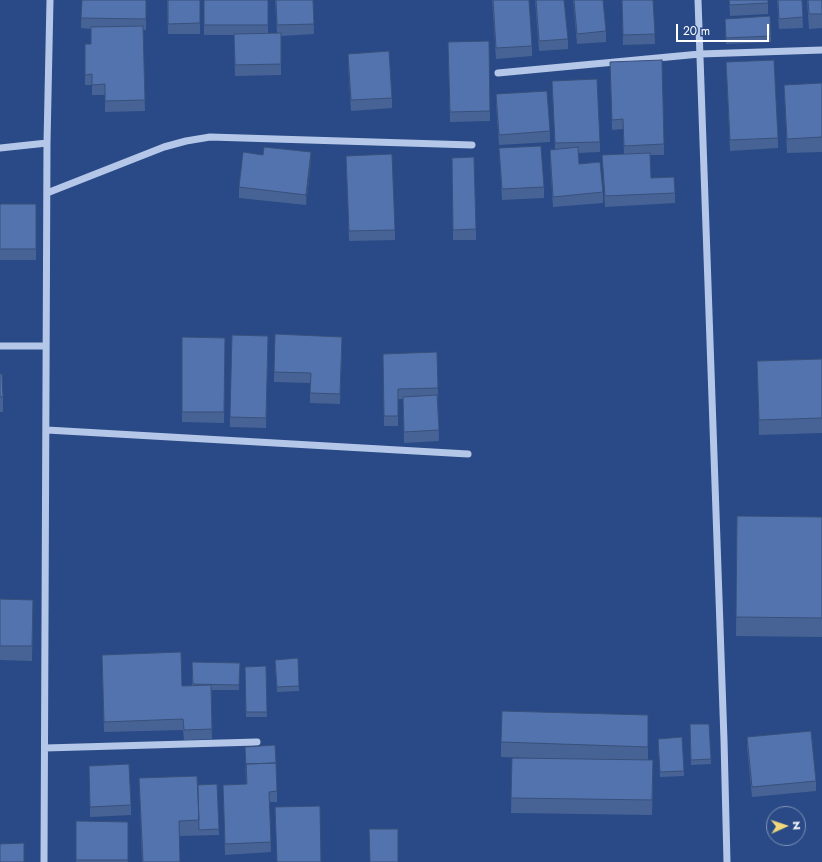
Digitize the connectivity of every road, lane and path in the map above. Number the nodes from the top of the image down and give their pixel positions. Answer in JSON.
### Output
{"nodes":[{"id":1,"x":50,"y":0,"type":"edge"},
{"id":2,"x":698,"y":0,"type":"edge"},
{"id":3,"x":822,"y":50,"type":"edge"},
{"id":4,"x":700,"y":54,"type":"junction"},
{"id":5,"x":498,"y":73,"type":"dead end"},
{"id":6,"x":47,"y":143,"type":"junction"},
{"id":7,"x":472,"y":145,"type":"dead end"},
{"id":8,"x":0,"y":148,"type":"edge"},
{"id":9,"x":47,"y":193,"type":"junction"},
{"id":10,"x":0,"y":346,"type":"edge"},
{"id":11,"x":46,"y":346,"type":"junction"},
{"id":12,"x":47,"y":430,"type":"junction"},
{"id":13,"x":468,"y":454,"type":"dead end"},
{"id":14,"x":257,"y":742,"type":"dead end"},
{"id":15,"x":45,"y":748,"type":"junction"},
{"id":16,"x":44,"y":862,"type":"edge"},
{"id":17,"x":727,"y":862,"type":"edge"}],
"edges":[{"from":1,"to":6,"type":"street"},
{"from":2,"to":4,"type":"street"},
{"from":3,"to":4,"type":"street"},
{"from":4,"to":5,"type":"street"},
{"from":4,"to":17,"type":"street"},
{"from":6,"to":8,"type":"street"},
{"from":6,"to":9,"type":"street"},
{"from":7,"to":9,"type":"street"},
{"from":9,"to":11,"type":"street"},
{"from":10,"to":11,"type":"street"},
{"from":11,"to":12,"type":"street"},
{"from":12,"to":13,"type":"street"},
{"from":12,"to":15,"type":"street"},
{"from":14,"to":15,"type":"street"},
{"from":15,"to":16,"type":"street"}]}
